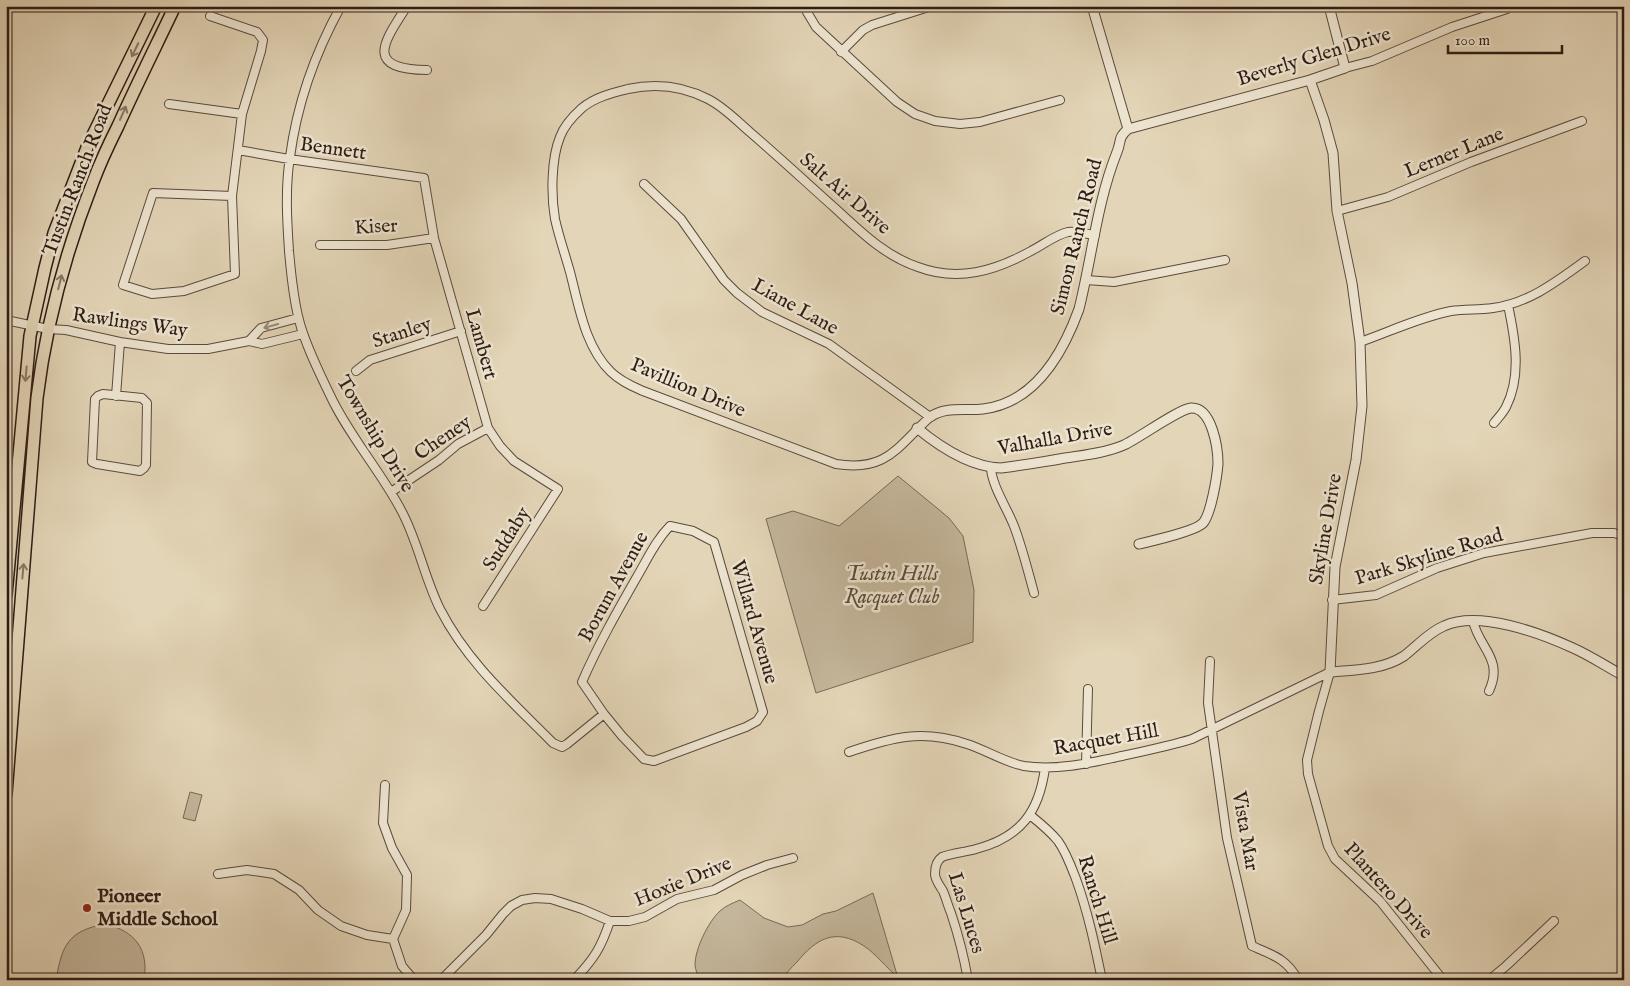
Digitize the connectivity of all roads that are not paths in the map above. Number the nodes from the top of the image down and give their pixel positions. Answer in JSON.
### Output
{"nodes":[{"id":1,"x":156,"y":6,"type":"edge"},
{"id":2,"x":175,"y":6,"type":"edge"},
{"id":3,"x":340,"y":6,"type":"edge"},
{"id":4,"x":407,"y":6,"type":"edge"},
{"id":5,"x":805,"y":6,"type":"edge"},
{"id":6,"x":932,"y":6,"type":"edge"},
{"id":7,"x":1092,"y":6,"type":"edge"},
{"id":8,"x":1329,"y":6,"type":"edge"},
{"id":9,"x":1507,"y":9,"type":"dead end"},
{"id":10,"x":210,"y":16,"type":"dead end"},
{"id":11,"x":841,"y":52,"type":"junction"},
{"id":12,"x":1345,"y":68,"type":"junction"},
{"id":13,"x":427,"y":70,"type":"dead end"},
{"id":14,"x":1310,"y":80,"type":"junction"},
{"id":15,"x":1060,"y":100,"type":"dead end"},
{"id":16,"x":169,"y":104,"type":"dead end"},
{"id":17,"x":586,"y":104,"type":"joint"},
{"id":18,"x":242,"y":114,"type":"junction"},
{"id":19,"x":1582,"y":121,"type":"dead end"},
{"id":20,"x":1128,"y":129,"type":"junction"},
{"id":21,"x":238,"y":150,"type":"junction"},
{"id":22,"x":289,"y":159,"type":"junction"},
{"id":23,"x":424,"y":178,"type":"joint"},
{"id":24,"x":644,"y":184,"type":"dead end"},
{"id":25,"x":232,"y":196,"type":"junction"},
{"id":26,"x":1337,"y":211,"type":"junction"},
{"id":27,"x":1095,"y":235,"type":"junction"},
{"id":28,"x":434,"y":238,"type":"junction"},
{"id":29,"x":320,"y":245,"type":"dead end"},
{"id":30,"x":1225,"y":260,"type":"dead end"},
{"id":31,"x":1585,"y":261,"type":"dead end"},
{"id":32,"x":1086,"y":280,"type":"junction"},
{"id":33,"x":1508,"y":305,"type":"junction"},
{"id":34,"x":298,"y":318,"type":"junction"},
{"id":35,"x":6,"y":320,"type":"edge"},
{"id":36,"x":32,"y":326,"type":"junction"},
{"id":37,"x":48,"y":329,"type":"junction"},
{"id":38,"x":461,"y":331,"type":"junction"},
{"id":39,"x":303,"y":334,"type":"junction"},
{"id":40,"x":248,"y":341,"type":"junction"},
{"id":41,"x":120,"y":342,"type":"junction"},
{"id":42,"x":1360,"y":342,"type":"junction"},
{"id":43,"x":356,"y":372,"type":"dead end"},
{"id":44,"x":116,"y":396,"type":"junction"},
{"id":45,"x":930,"y":416,"type":"junction"},
{"id":46,"x":1494,"y":423,"type":"dead end"},
{"id":47,"x":488,"y":428,"type":"junction"},
{"id":48,"x":917,"y":428,"type":"junction"},
{"id":49,"x":991,"y":468,"type":"junction"},
{"id":50,"x":558,"y":489,"type":"joint"},
{"id":51,"x":391,"y":492,"type":"junction"},
{"id":52,"x":1624,"y":536,"type":"edge"},
{"id":53,"x":714,"y":542,"type":"joint"},
{"id":54,"x":1139,"y":544,"type":"dead end"},
{"id":55,"x":1034,"y":593,"type":"dead end"},
{"id":56,"x":6,"y":595,"type":"edge"},
{"id":57,"x":1332,"y":600,"type":"junction"},
{"id":58,"x":483,"y":606,"type":"dead end"},
{"id":59,"x":1473,"y":620,"type":"junction"},
{"id":60,"x":1210,"y":661,"type":"dead end"},
{"id":61,"x":1330,"y":672,"type":"junction"},
{"id":62,"x":1624,"y":676,"type":"edge"},
{"id":63,"x":1088,"y":689,"type":"dead end"},
{"id":64,"x":1489,"y":691,"type":"dead end"},
{"id":65,"x":604,"y":714,"type":"junction"},
{"id":66,"x":1213,"y":730,"type":"junction"},
{"id":67,"x":849,"y":752,"type":"dead end"},
{"id":68,"x":1086,"y":764,"type":"junction"},
{"id":69,"x":1046,"y":768,"type":"junction"},
{"id":70,"x":385,"y":786,"type":"dead end"},
{"id":71,"x":6,"y":794,"type":"edge"},
{"id":72,"x":1030,"y":814,"type":"junction"},
{"id":73,"x":793,"y":858,"type":"dead end"},
{"id":74,"x":218,"y":874,"type":"dead end"},
{"id":75,"x":610,"y":920,"type":"junction"},
{"id":76,"x":1554,"y":920,"type":"dead end"},
{"id":77,"x":393,"y":940,"type":"junction"},
{"id":78,"x":1624,"y":974,"type":"edge"},
{"id":79,"x":414,"y":980,"type":"edge"},
{"id":80,"x":441,"y":980,"type":"edge"},
{"id":81,"x":574,"y":980,"type":"edge"},
{"id":82,"x":968,"y":980,"type":"edge"},
{"id":83,"x":1102,"y":980,"type":"edge"},
{"id":84,"x":1298,"y":980,"type":"edge"},
{"id":85,"x":1443,"y":980,"type":"edge"},
{"id":86,"x":1489,"y":980,"type":"edge"},
{"id":87,"x":1617,"y":980,"type":"edge"}],
"edges":[{"from":1,"to":36,"type":"main road","name":"Tustin Ranch Road","one_way":true},
{"from":37,"to":2,"type":"main road","name":"Tustin Ranch Road","one_way":true},
{"from":3,"to":22,"type":"street","name":"Township Drive"},
{"from":4,"to":13,"type":"street"},
{"from":5,"to":11,"type":"street"},
{"from":6,"to":11,"type":"street"},
{"from":7,"to":20,"type":"street"},
{"from":8,"to":12,"type":"street"},
{"from":9,"to":12,"type":"street","name":"Beverly Glen Drive"},
{"from":10,"to":18,"type":"street"},
{"from":11,"to":15,"type":"street"},
{"from":12,"to":14,"type":"street","name":"Beverly Glen Drive"},
{"from":14,"to":20,"type":"street","name":"Beverly Glen Drive"},
{"from":14,"to":26,"type":"street","name":"Skyline Drive"},
{"from":16,"to":18,"type":"street"},
{"from":17,"to":27,"type":"street","name":"Salt Air Drive"},
{"from":17,"to":48,"type":"street","name":"Pavillion Drive"},
{"from":18,"to":21,"type":"street"},
{"from":19,"to":26,"type":"street","name":"Lerner Lane"},
{"from":20,"to":27,"type":"street","name":"Simon Ranch Road"},
{"from":21,"to":22,"type":"street","name":"Bennett"},
{"from":21,"to":25,"type":"street"},
{"from":22,"to":23,"type":"street","name":"Bennett"},
{"from":22,"to":34,"type":"street","name":"Township Drive"},
{"from":23,"to":28,"type":"street","name":"Lambert"},
{"from":24,"to":45,"type":"street","name":"Liane Lane"},
{"from":25,"to":25,"type":"street"},
{"from":26,"to":42,"type":"street","name":"Skyline Drive"},
{"from":27,"to":32,"type":"street","name":"Simon Ranch Road"},
{"from":28,"to":29,"type":"street","name":"Kiser"},
{"from":28,"to":38,"type":"street","name":"Lambert"},
{"from":30,"to":32,"type":"street"},
{"from":31,"to":33,"type":"street"},
{"from":32,"to":45,"type":"street","name":"Simon Ranch Road"},
{"from":33,"to":42,"type":"street"},
{"from":33,"to":46,"type":"street"},
{"from":34,"to":39,"type":"street","name":"Township Drive"},
{"from":34,"to":40,"type":"street","name":"Rawlings Way","one_way":true},
{"from":35,"to":36,"type":"street","name":"Rawlings Way"},
{"from":36,"to":37,"type":"street","name":"Rawlings Way"},
{"from":36,"to":56,"type":"main road","name":"Tustin Ranch Road","one_way":true},
{"from":37,"to":41,"type":"street","name":"Rawlings Way"},
{"from":71,"to":37,"type":"main road","name":"Tustin Ranch Road","one_way":true},
{"from":38,"to":43,"type":"street","name":"Stanley"},
{"from":38,"to":47,"type":"street","name":"Lambert"},
{"from":39,"to":40,"type":"street","name":"Rawlings Way"},
{"from":39,"to":51,"type":"street","name":"Township Drive"},
{"from":40,"to":41,"type":"street","name":"Rawlings Way"},
{"from":41,"to":44,"type":"street"},
{"from":42,"to":57,"type":"street","name":"Skyline Drive"},
{"from":44,"to":44,"type":"street"},
{"from":45,"to":48,"type":"street","name":"Pavillion Drive"},
{"from":47,"to":50,"type":"street","name":"Lambert"},
{"from":47,"to":51,"type":"street","name":"Cheney"},
{"from":48,"to":49,"type":"street","name":"Valhalla Drive"},
{"from":49,"to":54,"type":"street","name":"Valhalla Drive"},
{"from":49,"to":55,"type":"street"},
{"from":50,"to":58,"type":"street","name":"Suddaby"},
{"from":51,"to":65,"type":"street","name":"Township Drive"},
{"from":52,"to":57,"type":"street","name":"Park Skyline Road"},
{"from":53,"to":65,"type":"street","name":"Borum Avenue"},
{"from":53,"to":65,"type":"street","name":"Willard Avenue"},
{"from":57,"to":61,"type":"street","name":"Skyline Drive"},
{"from":59,"to":61,"type":"street"},
{"from":59,"to":62,"type":"street"},
{"from":59,"to":64,"type":"street"},
{"from":60,"to":66,"type":"street","name":"Vista Mar"},
{"from":61,"to":66,"type":"street","name":"Racquet Hill"},
{"from":61,"to":85,"type":"street","name":"Plantero Drive"},
{"from":63,"to":68,"type":"street"},
{"from":66,"to":68,"type":"street","name":"Racquet Hill"},
{"from":66,"to":84,"type":"street","name":"Vista Mar"},
{"from":67,"to":69,"type":"street","name":"Racquet Hill"},
{"from":68,"to":69,"type":"street","name":"Racquet Hill"},
{"from":69,"to":72,"type":"street","name":"Las Luces"},
{"from":70,"to":77,"type":"street"},
{"from":72,"to":82,"type":"street","name":"Las Luces"},
{"from":72,"to":83,"type":"street","name":"Ranch Hill"},
{"from":73,"to":75,"type":"street","name":"Hoxie Drive"},
{"from":74,"to":77,"type":"street"},
{"from":75,"to":80,"type":"street","name":"Hoxie Drive"},
{"from":75,"to":81,"type":"street"},
{"from":76,"to":86,"type":"street"},
{"from":77,"to":79,"type":"street"},
{"from":78,"to":87,"type":"street"}]}
